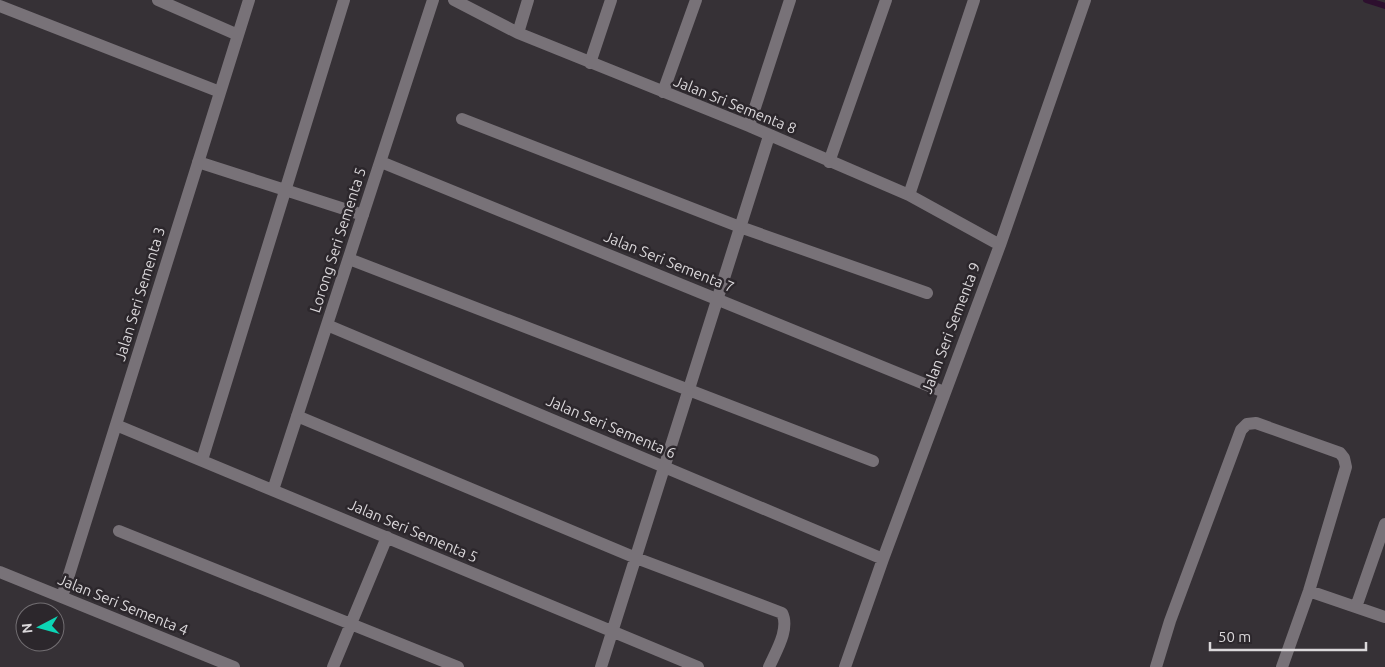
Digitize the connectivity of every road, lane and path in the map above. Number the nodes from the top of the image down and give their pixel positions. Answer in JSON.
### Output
{"nodes":[{"id":1,"x":158,"y":0,"type":"edge"},
{"id":2,"x":249,"y":0,"type":"edge"},
{"id":3,"x":344,"y":0,"type":"edge"},
{"id":4,"x":433,"y":0,"type":"edge"},
{"id":5,"x":454,"y":0,"type":"edge"},
{"id":6,"x":528,"y":0,"type":"edge"},
{"id":7,"x":611,"y":0,"type":"edge"},
{"id":8,"x":696,"y":0,"type":"edge"},
{"id":9,"x":790,"y":0,"type":"edge"},
{"id":10,"x":886,"y":0,"type":"edge"},
{"id":11,"x":974,"y":0,"type":"edge"},
{"id":12,"x":1085,"y":0,"type":"edge"},
{"id":13,"x":0,"y":6,"type":"edge"},
{"id":14,"x":518,"y":33,"type":"junction"},
{"id":15,"x":238,"y":35,"type":"junction"},
{"id":16,"x":590,"y":62,"type":"junction"},
{"id":17,"x":220,"y":92,"type":"junction"},
{"id":18,"x":662,"y":92,"type":"junction"},
{"id":19,"x":462,"y":120,"type":"dead end"},
{"id":20,"x":749,"y":126,"type":"junction"},
{"id":21,"x":768,"y":136,"type":"junction"},
{"id":22,"x":198,"y":162,"type":"junction"},
{"id":23,"x":381,"y":162,"type":"junction"},
{"id":24,"x":828,"y":162,"type":"junction"},
{"id":25,"x":285,"y":190,"type":"junction"},
{"id":26,"x":909,"y":195,"type":"junction"},
{"id":27,"x":363,"y":215,"type":"junction"},
{"id":28,"x":740,"y":227,"type":"junction"},
{"id":29,"x":1000,"y":245,"type":"junction"},
{"id":30,"x":349,"y":259,"type":"junction"},
{"id":31,"x":927,"y":292,"type":"dead end"},
{"id":32,"x":718,"y":299,"type":"junction"},
{"id":33,"x":327,"y":325,"type":"junction"},
{"id":34,"x":688,"y":391,"type":"junction"},
{"id":35,"x":944,"y":392,"type":"junction"},
{"id":36,"x":298,"y":416,"type":"junction"},
{"id":37,"x":116,"y":425,"type":"junction"},
{"id":38,"x":202,"y":460,"type":"junction"},
{"id":39,"x":873,"y":461,"type":"dead end"},
{"id":40,"x":664,"y":467,"type":"junction"},
{"id":41,"x":273,"y":490,"type":"junction"},
{"id":42,"x":1384,"y":529,"type":"edge"},
{"id":43,"x":119,"y":531,"type":"dead end"},
{"id":44,"x":387,"y":537,"type":"junction"},
{"id":45,"x":636,"y":558,"type":"junction"},
{"id":46,"x":883,"y":559,"type":"junction"},
{"id":47,"x":0,"y":572,"type":"edge"},
{"id":48,"x":1309,"y":591,"type":"junction"},
{"id":49,"x":62,"y":597,"type":"junction"},
{"id":50,"x":1356,"y":607,"type":"junction"},
{"id":51,"x":1385,"y":617,"type":"edge"},
{"id":52,"x":352,"y":623,"type":"junction"},
{"id":53,"x":612,"y":631,"type":"junction"},
{"id":54,"x":234,"y":667,"type":"edge"},
{"id":55,"x":334,"y":667,"type":"edge"},
{"id":56,"x":458,"y":667,"type":"edge"},
{"id":57,"x":601,"y":667,"type":"edge"},
{"id":58,"x":698,"y":667,"type":"edge"},
{"id":59,"x":769,"y":667,"type":"edge"},
{"id":60,"x":845,"y":667,"type":"edge"},
{"id":61,"x":1156,"y":667,"type":"edge"},
{"id":62,"x":1282,"y":667,"type":"edge"}],
"edges":[{"from":1,"to":15,"type":"street"},
{"from":2,"to":15,"type":"street","name":"Jalan Seri Sementa 3"},
{"from":3,"to":25,"type":"street"},
{"from":4,"to":23,"type":"street","name":"Lorong Seri Sementa 5"},
{"from":5,"to":14,"type":"street","name":"Jalan Sri Sementa 8"},
{"from":6,"to":14,"type":"street"},
{"from":7,"to":16,"type":"street"},
{"from":8,"to":18,"type":"street"},
{"from":9,"to":20,"type":"street"},
{"from":10,"to":24,"type":"street"},
{"from":11,"to":26,"type":"street"},
{"from":12,"to":29,"type":"street","name":"Jalan Seri Sementa 9"},
{"from":13,"to":17,"type":"street"},
{"from":14,"to":16,"type":"street","name":"Jalan Sri Sementa 8"},
{"from":15,"to":17,"type":"street","name":"Jalan Seri Sementa 3"},
{"from":16,"to":18,"type":"street","name":"Jalan Sri Sementa 8"},
{"from":17,"to":22,"type":"street","name":"Jalan Seri Sementa 3"},
{"from":18,"to":20,"type":"street","name":"Jalan Sri Sementa 8"},
{"from":19,"to":28,"type":"street"},
{"from":20,"to":21,"type":"street","name":"Jalan Sri Sementa 8"},
{"from":21,"to":24,"type":"street","name":"Jalan Sri Sementa 8"},
{"from":21,"to":28,"type":"street"},
{"from":22,"to":25,"type":"street"},
{"from":22,"to":37,"type":"street","name":"Jalan Seri Sementa 3"},
{"from":23,"to":27,"type":"street","name":"Lorong Seri Sementa 5"},
{"from":23,"to":32,"type":"street","name":"Jalan Seri Sementa 7"},
{"from":24,"to":26,"type":"street","name":"Jalan Sri Sementa 8"},
{"from":25,"to":27,"type":"street"},
{"from":25,"to":38,"type":"street"},
{"from":26,"to":29,"type":"street","name":"Jalan Sri Sementa 8"},
{"from":27,"to":30,"type":"street","name":"Lorong Seri Sementa 5"},
{"from":28,"to":31,"type":"street"},
{"from":28,"to":32,"type":"street"},
{"from":29,"to":35,"type":"street","name":"Jalan Seri Sementa 9"},
{"from":30,"to":33,"type":"street","name":"Lorong Seri Sementa 5"},
{"from":30,"to":34,"type":"street"},
{"from":32,"to":34,"type":"street"},
{"from":32,"to":35,"type":"street","name":"Jalan Seri Sementa 7"},
{"from":33,"to":36,"type":"street","name":"Lorong Seri Sementa 5"},
{"from":33,"to":40,"type":"street","name":"Jalan Seri Sementa 6"},
{"from":34,"to":39,"type":"street"},
{"from":34,"to":40,"type":"street"},
{"from":35,"to":46,"type":"street","name":"Jalan Seri Sementa 9"},
{"from":36,"to":41,"type":"street","name":"Lorong Seri Sementa 5"},
{"from":36,"to":45,"type":"street"},
{"from":37,"to":38,"type":"street","name":"Jalan Seri Sementa 5"},
{"from":37,"to":49,"type":"street","name":"Jalan Seri Sementa 3"},
{"from":38,"to":41,"type":"street","name":"Jalan Seri Sementa 5"},
{"from":40,"to":45,"type":"street"},
{"from":40,"to":46,"type":"street","name":"Jalan Seri Sementa 6"},
{"from":41,"to":44,"type":"street","name":"Jalan Seri Sementa 5"},
{"from":42,"to":50,"type":"street"},
{"from":43,"to":52,"type":"street"},
{"from":44,"to":52,"type":"street"},
{"from":44,"to":53,"type":"street","name":"Jalan Seri Sementa 5"},
{"from":45,"to":53,"type":"street"},
{"from":45,"to":59,"type":"street"},
{"from":46,"to":60,"type":"street","name":"Jalan Seri Sementa 9"},
{"from":47,"to":49,"type":"street","name":"Jalan Seri Sementa 4"},
{"from":48,"to":50,"type":"street"},
{"from":48,"to":61,"type":"street"},
{"from":48,"to":62,"type":"street"},
{"from":49,"to":54,"type":"street","name":"Jalan Seri Sementa 4"},
{"from":50,"to":51,"type":"street"},
{"from":52,"to":55,"type":"street"},
{"from":52,"to":56,"type":"street"},
{"from":53,"to":57,"type":"street"},
{"from":53,"to":58,"type":"street","name":"Jalan Seri Sementa 5"}]}
